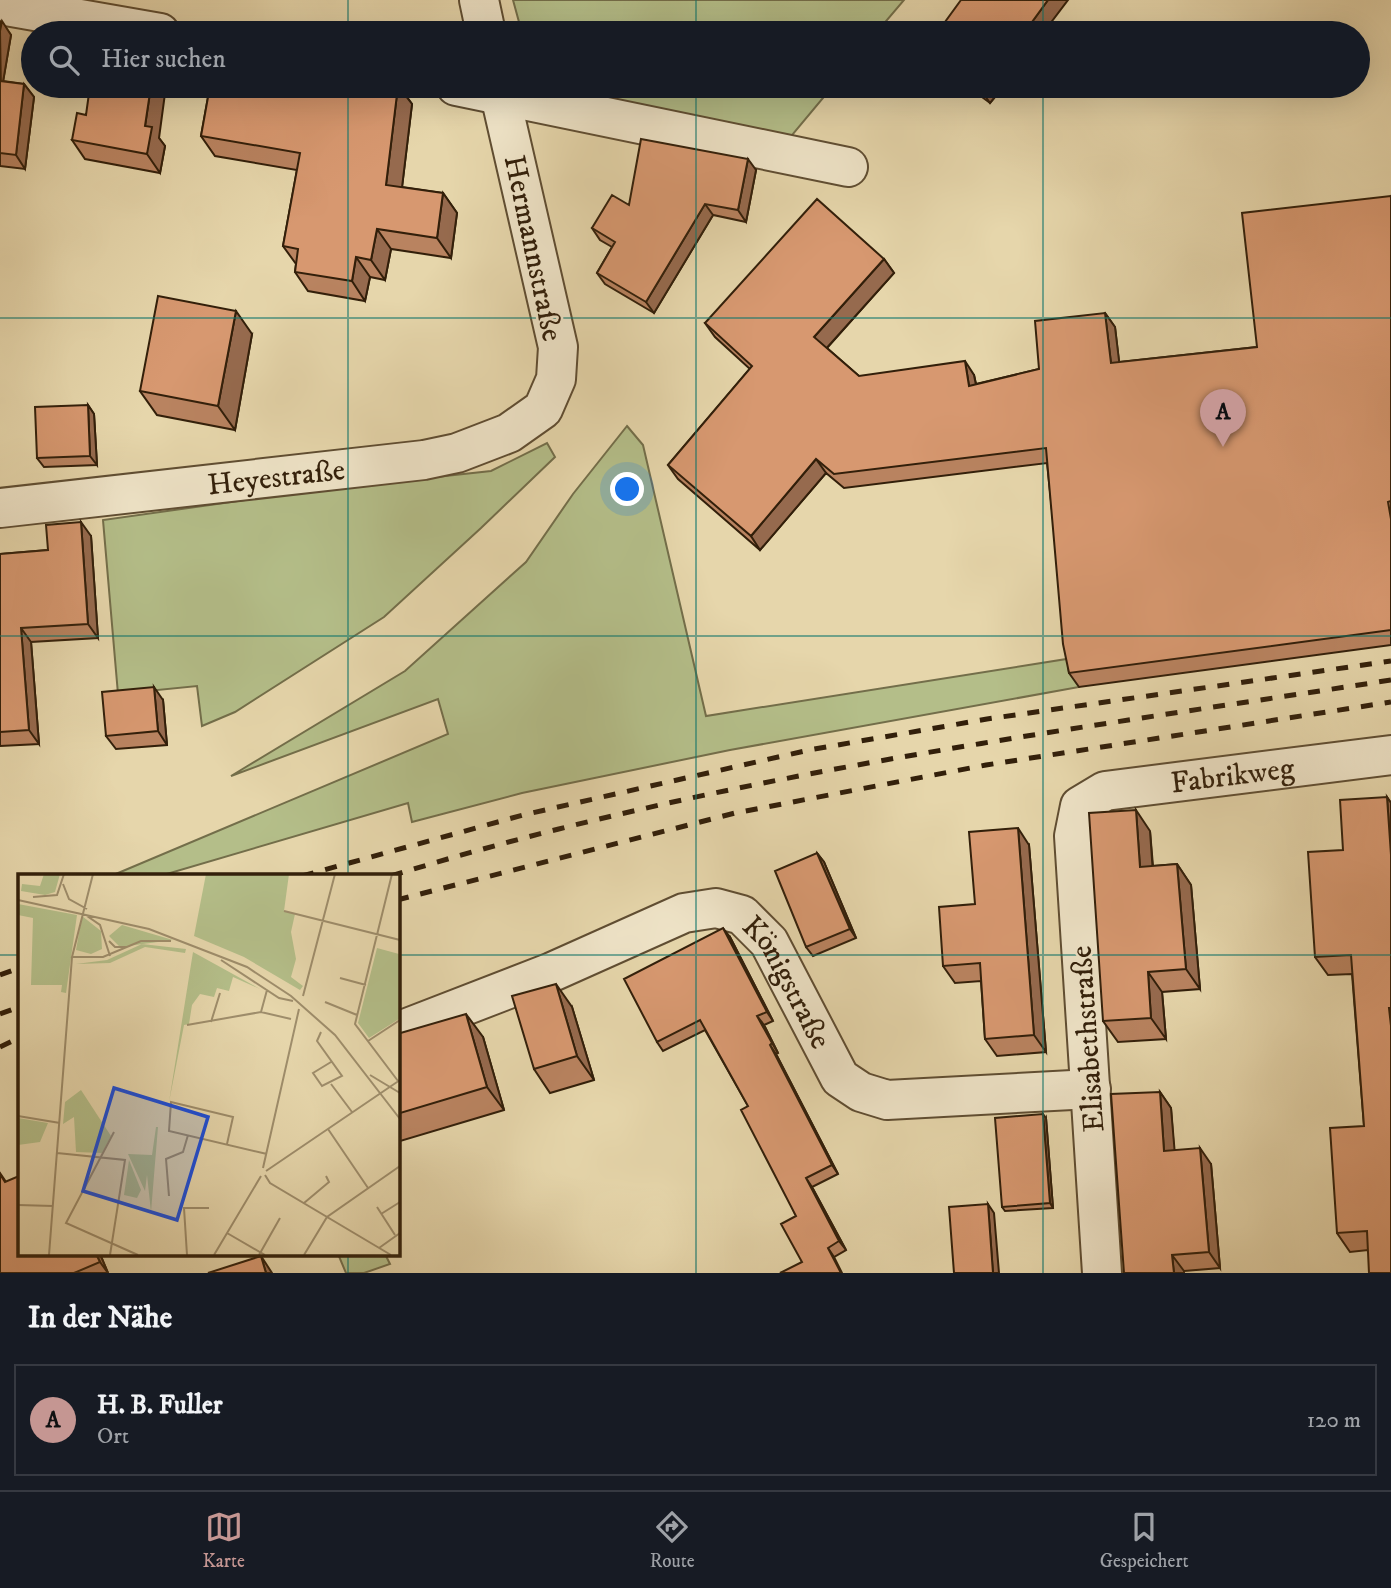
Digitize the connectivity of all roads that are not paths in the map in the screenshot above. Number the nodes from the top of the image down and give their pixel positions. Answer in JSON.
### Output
{"nodes":[{"id":1,"x":479,"y":0,"type":"edge"},
{"id":2,"x":0,"y":5,"type":"edge"},
{"id":3,"x":91,"y":21,"type":"edge"},
{"id":4,"x":483,"y":21,"type":"edge"},
{"id":5,"x":501,"y":98,"type":"edge"},
{"id":6,"x":535,"y":98,"type":"edge"},
{"id":7,"x":848,"y":167,"type":"dead end"},
{"id":8,"x":543,"y":409,"type":"joint"},
{"id":9,"x":0,"y":508,"type":"edge"},
{"id":10,"x":1391,"y":755,"type":"edge"},
{"id":11,"x":1080,"y":806,"type":"joint"},
{"id":12,"x":399,"y":1031,"type":"edge"},
{"id":13,"x":1091,"y":1089,"type":"junction"},
{"id":14,"x":1102,"y":1273,"type":"edge"}],
"edges":[{"from":1,"to":4,"type":"street"},
{"from":2,"to":3,"type":"street"},
{"from":5,"to":8,"type":"street","name":"Hermannstraße"},
{"from":6,"to":7,"type":"street"},
{"from":8,"to":9,"type":"street","name":"Heyestraße"},
{"from":10,"to":11,"type":"street","name":"Fabrikweg"},
{"from":11,"to":13,"type":"street","name":"Elisabethstraße"},
{"from":12,"to":13,"type":"street","name":"Königstraße"},
{"from":13,"to":14,"type":"street","name":"Elisabethstraße"}]}
